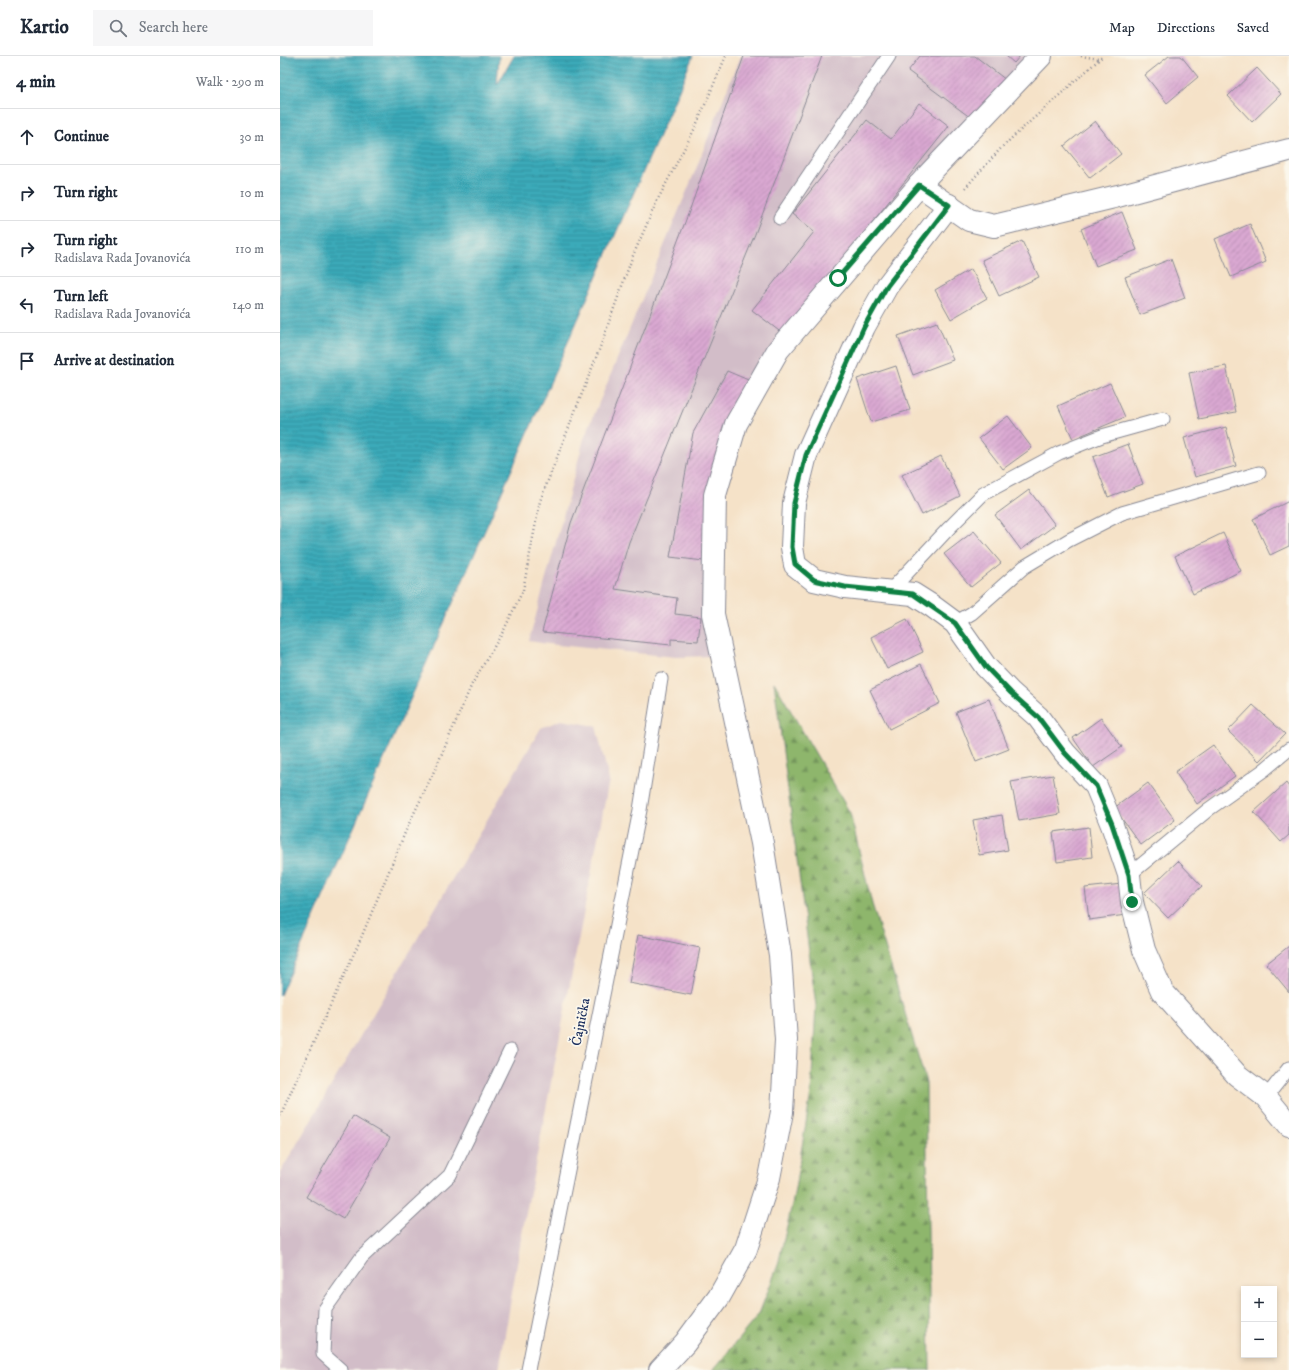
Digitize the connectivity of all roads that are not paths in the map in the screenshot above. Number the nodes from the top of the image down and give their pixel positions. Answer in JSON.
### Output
{"nodes":[{"id":1,"x":889,"y":56,"type":"edge"},
{"id":2,"x":1040,"y":56,"type":"edge"},
{"id":3,"x":1289,"y":150,"type":"edge"},
{"id":4,"x":919,"y":185,"type":"junction"},
{"id":5,"x":949,"y":205,"type":"junction"},
{"id":6,"x":780,"y":218,"type":"dead end"},
{"id":7,"x":1163,"y":419,"type":"dead end"},
{"id":8,"x":1259,"y":473,"type":"dead end"},
{"id":9,"x":890,"y":591,"type":"junction"},
{"id":10,"x":955,"y":623,"type":"junction"},
{"id":11,"x":661,"y":679,"type":"dead end"},
{"id":12,"x":1289,"y":749,"type":"edge"},
{"id":13,"x":1129,"y":875,"type":"junction"},
{"id":14,"x":510,"y":1051,"type":"dead end"},
{"id":15,"x":1289,"y":1068,"type":"edge"},
{"id":16,"x":1266,"y":1097,"type":"junction"},
{"id":17,"x":1289,"y":1125,"type":"edge"},
{"id":18,"x":341,"y":1370,"type":"edge"},
{"id":19,"x":528,"y":1370,"type":"edge"},
{"id":20,"x":660,"y":1370,"type":"edge"}],
"edges":[{"from":1,"to":6,"type":"lane"},
{"from":2,"to":4,"type":"street"},
{"from":3,"to":5,"type":"street"},
{"from":4,"to":5,"type":"street"},
{"from":4,"to":20,"type":"street"},
{"from":5,"to":9,"type":"street"},
{"from":7,"to":9,"type":"lane"},
{"from":8,"to":10,"type":"lane"},
{"from":9,"to":10,"type":"street"},
{"from":10,"to":13,"type":"street"},
{"from":11,"to":19,"type":"lane","name":"Čajnička"},
{"from":12,"to":13,"type":"lane"},
{"from":13,"to":16,"type":"street"},
{"from":14,"to":18,"type":"lane"},
{"from":15,"to":16,"type":"lane"},
{"from":16,"to":17,"type":"street"}]}
